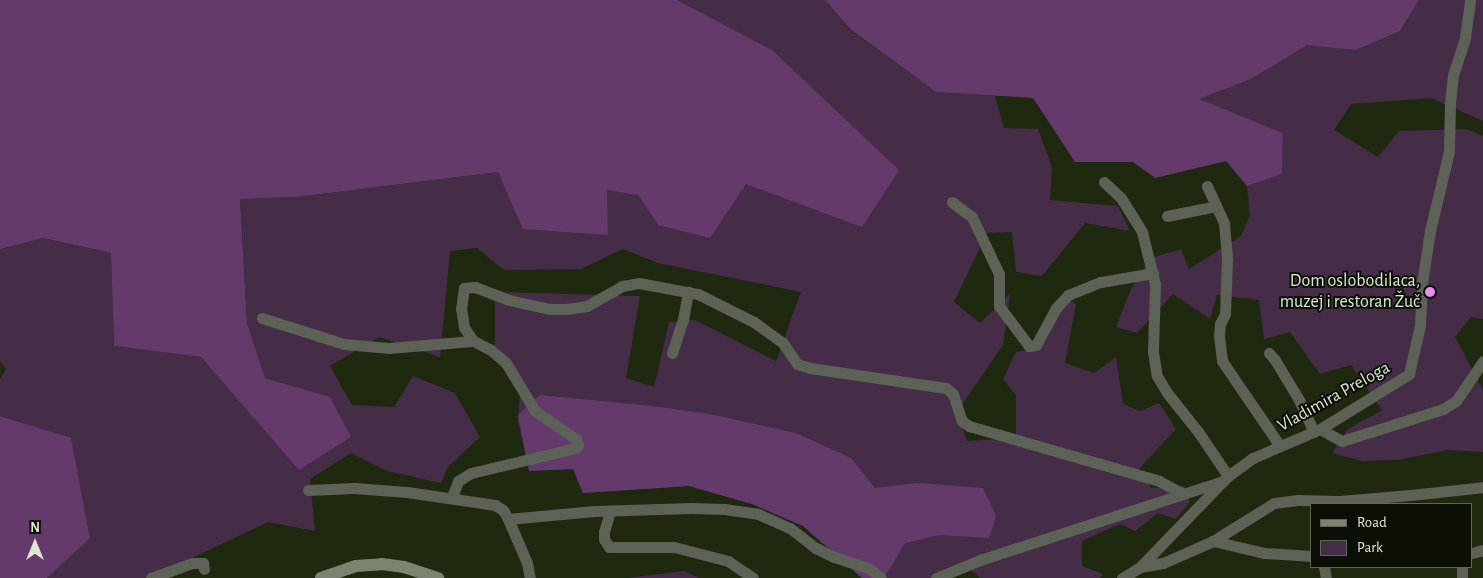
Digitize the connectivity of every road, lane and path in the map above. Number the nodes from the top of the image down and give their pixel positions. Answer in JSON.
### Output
{"nodes":[{"id":1,"x":1470,"y":0,"type":"edge"},
{"id":2,"x":1104,"y":182,"type":"dead end"},
{"id":3,"x":1207,"y":186,"type":"dead end"},
{"id":4,"x":952,"y":202,"type":"dead end"},
{"id":5,"x":1216,"y":206,"type":"junction"},
{"id":6,"x":1167,"y":216,"type":"dead end"},
{"id":7,"x":1153,"y":273,"type":"junction"},
{"id":8,"x":688,"y":291,"type":"junction"},
{"id":9,"x":262,"y":318,"type":"dead end"},
{"id":10,"x":473,"y":341,"type":"junction"},
{"id":11,"x":672,"y":353,"type":"dead end"},
{"id":12,"x":1268,"y":353,"type":"dead end"},
{"id":13,"x":1483,"y":361,"type":"edge"},
{"id":14,"x":1317,"y":430,"type":"junction"},
{"id":15,"x":1280,"y":446,"type":"junction"},
{"id":16,"x":1226,"y":478,"type":"junction"},
{"id":17,"x":1483,"y":487,"type":"edge"},
{"id":18,"x":308,"y":490,"type":"dead end"},
{"id":19,"x":1183,"y":494,"type":"junction"},
{"id":20,"x":452,"y":497,"type":"junction"},
{"id":21,"x":610,"y":511,"type":"junction"},
{"id":22,"x":508,"y":519,"type":"junction"},
{"id":23,"x":1213,"y":541,"type":"junction"},
{"id":24,"x":1310,"y":556,"type":"edge"},
{"id":25,"x":1140,"y":567,"type":"junction"},
{"id":26,"x":204,"y":569,"type":"dead end"},
{"id":27,"x":151,"y":578,"type":"edge"},
{"id":28,"x":321,"y":578,"type":"edge"},
{"id":29,"x":438,"y":578,"type":"edge"},
{"id":30,"x":530,"y":578,"type":"edge"},
{"id":31,"x":753,"y":578,"type":"edge"},
{"id":32,"x":881,"y":578,"type":"edge"},
{"id":33,"x":936,"y":578,"type":"edge"},
{"id":34,"x":1122,"y":578,"type":"edge"}],
"edges":[{"from":1,"to":14,"type":"street","name":"Vladimira Preloga"},
{"from":2,"to":7,"type":"street"},
{"from":3,"to":5,"type":"street"},
{"from":4,"to":7,"type":"street"},
{"from":5,"to":6,"type":"street"},
{"from":5,"to":15,"type":"street"},
{"from":7,"to":16,"type":"street"},
{"from":8,"to":10,"type":"street"},
{"from":8,"to":11,"type":"street"},
{"from":8,"to":19,"type":"street"},
{"from":9,"to":10,"type":"street"},
{"from":10,"to":20,"type":"street"},
{"from":12,"to":14,"type":"street"},
{"from":13,"to":14,"type":"street"},
{"from":14,"to":15,"type":"street","name":"Vladimira Preloga"},
{"from":15,"to":16,"type":"street","name":"Vladimira Preloga"},
{"from":16,"to":19,"type":"street"},
{"from":16,"to":25,"type":"street","name":"Vladimira Preloga"},
{"from":17,"to":23,"type":"street"},
{"from":18,"to":20,"type":"street"},
{"from":19,"to":33,"type":"street"},
{"from":20,"to":22,"type":"street"},
{"from":21,"to":22,"type":"street"},
{"from":21,"to":31,"type":"street"},
{"from":21,"to":32,"type":"street"},
{"from":22,"to":30,"type":"street"},
{"from":23,"to":24,"type":"street"},
{"from":23,"to":25,"type":"street"},
{"from":25,"to":34,"type":"street","name":"Vladimira Preloga"},
{"from":26,"to":27,"type":"street"},
{"from":28,"to":29,"type":"street"}]}
